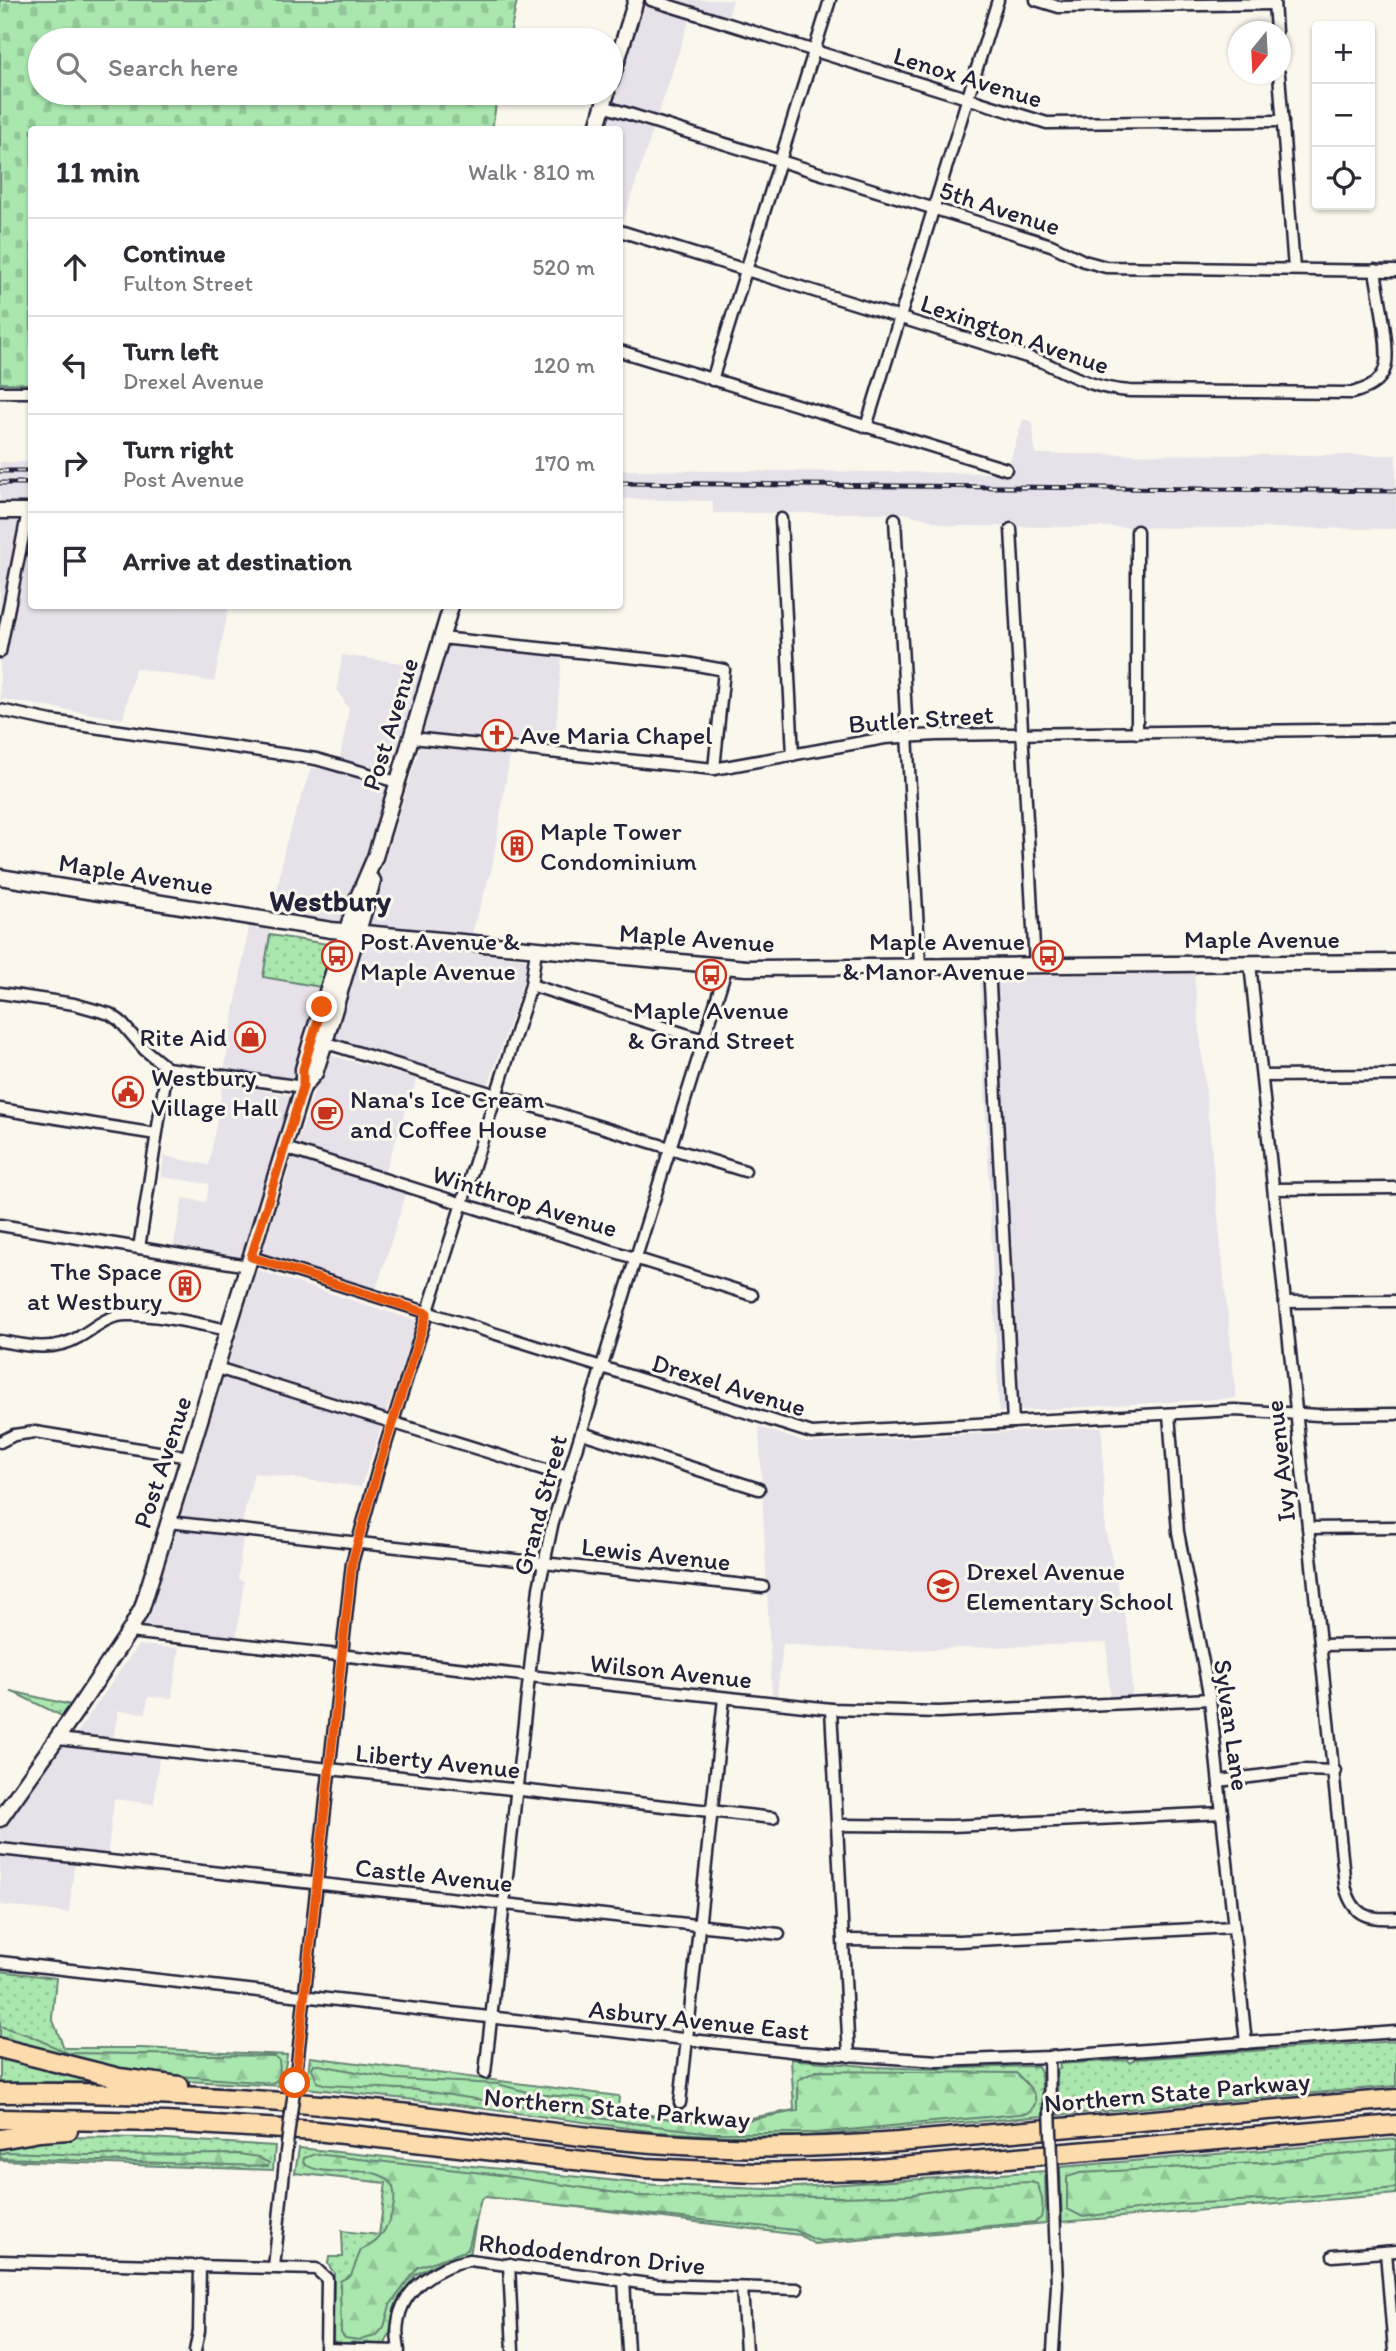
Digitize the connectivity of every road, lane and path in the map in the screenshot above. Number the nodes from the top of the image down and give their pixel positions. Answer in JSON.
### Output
{"nodes":[{"id":1,"x":636,"y":0,"type":"edge"},
{"id":2,"x":651,"y":0,"type":"edge"},
{"id":3,"x":830,"y":0,"type":"edge"},
{"id":4,"x":998,"y":0,"type":"edge"},
{"id":5,"x":1036,"y":0,"type":"edge"},
{"id":6,"x":1274,"y":2,"type":"edge"},
{"id":7,"x":1275,"y":21,"type":"edge"},
{"id":8,"x":623,"y":42,"type":"edge"},
{"id":9,"x":814,"y":52,"type":"junction"},
{"id":10,"x":1280,"y":84,"type":"edge"},
{"id":11,"x":967,"y":99,"type":"junction"},
{"id":12,"x":603,"y":105,"type":"edge"},
{"id":13,"x":622,"y":105,"type":"edge"},
{"id":14,"x":1283,"y":121,"type":"junction"},
{"id":15,"x":597,"y":126,"type":"edge"},
{"id":16,"x":780,"y":161,"type":"junction"},
{"id":17,"x":933,"y":208,"type":"junction"},
{"id":18,"x":623,"y":232,"type":"edge"},
{"id":19,"x":1293,"y":269,"type":"junction"},
{"id":20,"x":746,"y":270,"type":"junction"},
{"id":21,"x":1375,"y":270,"type":"junction"},
{"id":22,"x":1396,"y":271,"type":"edge"},
{"id":23,"x":899,"y":318,"type":"junction"},
{"id":24,"x":623,"y":352,"type":"edge"},
{"id":25,"x":712,"y":380,"type":"junction"},
{"id":26,"x":0,"y":392,"type":"edge"},
{"id":27,"x":28,"y":392,"type":"edge"},
{"id":28,"x":866,"y":427,"type":"junction"},
{"id":29,"x":1006,"y":469,"type":"dead end"},
{"id":30,"x":0,"y":511,"type":"edge"},
{"id":31,"x":28,"y":511,"type":"edge"},
{"id":32,"x":781,"y":519,"type":"dead end"},
{"id":33,"x":895,"y":519,"type":"dead end"},
{"id":34,"x":28,"y":520,"type":"edge"},
{"id":35,"x":1011,"y":529,"type":"dead end"},
{"id":36,"x":1138,"y":531,"type":"dead end"},
{"id":37,"x":450,"y":609,"type":"edge"},
{"id":38,"x":441,"y":638,"type":"junction"},
{"id":39,"x":0,"y":652,"type":"edge"},
{"id":40,"x":0,"y":710,"type":"edge"},
{"id":41,"x":1396,"y":729,"type":"edge"},
{"id":42,"x":1138,"y":733,"type":"junction"},
{"id":43,"x":1022,"y":734,"type":"junction"},
{"id":44,"x":907,"y":737,"type":"junction"},
{"id":45,"x":412,"y":738,"type":"junction"},
{"id":46,"x":793,"y":755,"type":"junction"},
{"id":47,"x":714,"y":769,"type":"junction"},
{"id":48,"x":397,"y":782,"type":"junction"},
{"id":49,"x":0,"y":877,"type":"edge"},
{"id":50,"x":352,"y":932,"type":"junction"},
{"id":51,"x":536,"y":950,"type":"junction"},
{"id":52,"x":1396,"y":962,"type":"edge"},
{"id":53,"x":1250,"y":963,"type":"junction"},
{"id":54,"x":1035,"y":965,"type":"junction"},
{"id":55,"x":727,"y":966,"type":"junction"},
{"id":56,"x":920,"y":966,"type":"junction"},
{"id":57,"x":989,"y":966,"type":"junction"},
{"id":58,"x":531,"y":985,"type":"junction"},
{"id":59,"x":0,"y":993,"type":"edge"},
{"id":60,"x":319,"y":1040,"type":"junction"},
{"id":61,"x":704,"y":1040,"type":"junction"},
{"id":62,"x":167,"y":1068,"type":"junction"},
{"id":63,"x":1396,"y":1075,"type":"edge"},
{"id":64,"x":1262,"y":1076,"type":"junction"},
{"id":65,"x":303,"y":1087,"type":"junction"},
{"id":66,"x":495,"y":1094,"type":"junction"},
{"id":67,"x":0,"y":1109,"type":"edge"},
{"id":68,"x":156,"y":1134,"type":"junction"},
{"id":69,"x":285,"y":1148,"type":"junction"},
{"id":70,"x":670,"y":1149,"type":"junction"},
{"id":71,"x":745,"y":1171,"type":"dead end"},
{"id":72,"x":1396,"y":1188,"type":"edge"},
{"id":73,"x":1274,"y":1189,"type":"junction"},
{"id":74,"x":461,"y":1203,"type":"junction"},
{"id":75,"x":0,"y":1225,"type":"edge"},
{"id":76,"x":139,"y":1248,"type":"junction"},
{"id":77,"x":636,"y":1258,"type":"junction"},
{"id":78,"x":250,"y":1261,"type":"junction"},
{"id":79,"x":752,"y":1294,"type":"dead end"},
{"id":80,"x":1396,"y":1301,"type":"edge"},
{"id":81,"x":1285,"y":1302,"type":"junction"},
{"id":82,"x":427,"y":1313,"type":"junction"},
{"id":83,"x":229,"y":1330,"type":"junction"},
{"id":84,"x":0,"y":1342,"type":"edge"},
{"id":85,"x":217,"y":1368,"type":"junction"},
{"id":86,"x":602,"y":1368,"type":"junction"},
{"id":87,"x":1296,"y":1413,"type":"junction"},
{"id":88,"x":1169,"y":1414,"type":"junction"},
{"id":89,"x":1396,"y":1414,"type":"edge"},
{"id":90,"x":393,"y":1422,"type":"junction"},
{"id":91,"x":1013,"y":1422,"type":"junction"},
{"id":92,"x":582,"y":1433,"type":"junction"},
{"id":93,"x":0,"y":1443,"type":"edge"},
{"id":94,"x":188,"y":1457,"type":"junction"},
{"id":95,"x":568,"y":1477,"type":"junction"},
{"id":96,"x":759,"y":1489,"type":"dead end"},
{"id":97,"x":169,"y":1522,"type":"junction"},
{"id":98,"x":1396,"y":1527,"type":"edge"},
{"id":99,"x":1308,"y":1528,"type":"junction"},
{"id":100,"x":358,"y":1543,"type":"junction"},
{"id":101,"x":544,"y":1563,"type":"junction"},
{"id":102,"x":763,"y":1587,"type":"dead end"},
{"id":103,"x":129,"y":1632,"type":"junction"},
{"id":104,"x":1396,"y":1644,"type":"edge"},
{"id":105,"x":1321,"y":1645,"type":"junction"},
{"id":106,"x":342,"y":1656,"type":"junction"},
{"id":107,"x":529,"y":1677,"type":"junction"},
{"id":108,"x":724,"y":1698,"type":"junction"},
{"id":109,"x":1210,"y":1699,"type":"junction"},
{"id":110,"x":831,"y":1709,"type":"junction"},
{"id":111,"x":58,"y":1739,"type":"junction"},
{"id":112,"x":329,"y":1770,"type":"junction"},
{"id":113,"x":1335,"y":1772,"type":"junction"},
{"id":114,"x":1219,"y":1781,"type":"junction"},
{"id":115,"x":516,"y":1790,"type":"junction"},
{"id":116,"x":712,"y":1812,"type":"junction"},
{"id":117,"x":1222,"y":1813,"type":"junction"},
{"id":118,"x":773,"y":1818,"type":"dead end"},
{"id":119,"x":0,"y":1819,"type":"edge"},
{"id":120,"x":838,"y":1825,"type":"junction"},
{"id":121,"x":0,"y":1849,"type":"edge"},
{"id":122,"x":316,"y":1883,"type":"junction"},
{"id":123,"x":503,"y":1904,"type":"junction"},
{"id":124,"x":1396,"y":1918,"type":"edge"},
{"id":125,"x":699,"y":1926,"type":"junction"},
{"id":126,"x":1234,"y":1927,"type":"junction"},
{"id":127,"x":779,"y":1934,"type":"dead end"},
{"id":128,"x":844,"y":1940,"type":"junction"},
{"id":129,"x":0,"y":1962,"type":"edge"},
{"id":130,"x":304,"y":1997,"type":"junction"},
{"id":131,"x":491,"y":2018,"type":"junction"},
{"id":132,"x":1396,"y":2032,"type":"edge"},
{"id":133,"x":686,"y":2040,"type":"junction"},
{"id":134,"x":1246,"y":2043,"type":"junction"},
{"id":135,"x":0,"y":2048,"type":"edge"},
{"id":136,"x":849,"y":2056,"type":"junction"},
{"id":137,"x":1049,"y":2057,"type":"junction"},
{"id":138,"x":485,"y":2073,"type":"dead end"},
{"id":139,"x":0,"y":2093,"type":"edge"},
{"id":140,"x":1396,"y":2099,"type":"edge"},
{"id":141,"x":244,"y":2100,"type":"junction"},
{"id":142,"x":680,"y":2103,"type":"dead end"},
{"id":143,"x":0,"y":2119,"type":"edge"},
{"id":144,"x":165,"y":2122,"type":"junction"},
{"id":145,"x":1396,"y":2125,"type":"edge"},
{"id":146,"x":0,"y":2139,"type":"edge"},
{"id":147,"x":1391,"y":2251,"type":"edge"},
{"id":148,"x":1333,"y":2256,"type":"dead end"},
{"id":149,"x":0,"y":2261,"type":"edge"},
{"id":150,"x":509,"y":2264,"type":"junction"},
{"id":151,"x":200,"y":2265,"type":"junction"},
{"id":152,"x":274,"y":2267,"type":"junction"},
{"id":153,"x":624,"y":2280,"type":"junction"},
{"id":154,"x":742,"y":2288,"type":"junction"},
{"id":155,"x":797,"y":2288,"type":"dead end"},
{"id":156,"x":326,"y":2350,"type":"edge"},
{"id":157,"x":195,"y":2351,"type":"edge"},
{"id":158,"x":399,"y":2351,"type":"edge"},
{"id":159,"x":513,"y":2351,"type":"edge"},
{"id":160,"x":628,"y":2351,"type":"edge"},
{"id":161,"x":746,"y":2351,"type":"edge"},
{"id":162,"x":1053,"y":2351,"type":"edge"},
{"id":163,"x":1394,"y":2351,"type":"edge"}],
"edges":[{"from":1,"to":8,"type":"main road"},
{"from":2,"to":9,"type":"street","name":"Lenox Avenue"},
{"from":3,"to":9,"type":"street"},
{"from":4,"to":11,"type":"street"},
{"from":5,"to":6,"type":"street"},
{"from":6,"to":7,"type":"street"},
{"from":9,"to":11,"type":"street","name":"Lenox Avenue"},
{"from":9,"to":16,"type":"street"},
{"from":10,"to":14,"type":"street"},
{"from":11,"to":14,"type":"street","name":"Lenox Avenue"},
{"from":11,"to":17,"type":"street"},
{"from":12,"to":15,"type":"main road"},
{"from":13,"to":16,"type":"street","name":"5th Avenue"},
{"from":14,"to":19,"type":"street"},
{"from":16,"to":17,"type":"street","name":"5th Avenue"},
{"from":16,"to":20,"type":"street"},
{"from":17,"to":19,"type":"street","name":"5th Avenue"},
{"from":17,"to":23,"type":"street"},
{"from":18,"to":20,"type":"street","name":"Lexington Avenue"},
{"from":19,"to":21,"type":"street","name":"5th Avenue"},
{"from":20,"to":23,"type":"street","name":"Lexington Avenue"},
{"from":20,"to":25,"type":"street"},
{"from":21,"to":22,"type":"street","name":"5th Avenue"},
{"from":21,"to":23,"type":"street","name":"Lexington Avenue"},
{"from":23,"to":28,"type":"street"},
{"from":24,"to":25,"type":"street"},
{"from":25,"to":28,"type":"street"},
{"from":26,"to":27,"type":"street"},
{"from":28,"to":29,"type":"street"},
{"from":30,"to":31,"type":"main road"},
{"from":32,"to":46,"type":"street"},
{"from":33,"to":44,"type":"street"},
{"from":34,"to":39,"type":"street"},
{"from":35,"to":43,"type":"street"},
{"from":36,"to":42,"type":"street"},
{"from":37,"to":38,"type":"main road","name":"Post Avenue"},
{"from":38,"to":45,"type":"main road","name":"Post Avenue"},
{"from":38,"to":47,"type":"street"},
{"from":40,"to":48,"type":"street"},
{"from":41,"to":42,"type":"street","name":"Butler Street"},
{"from":42,"to":43,"type":"street","name":"Butler Street"},
{"from":43,"to":44,"type":"street","name":"Butler Street"},
{"from":43,"to":54,"type":"street"},
{"from":44,"to":46,"type":"street","name":"Butler Street"},
{"from":44,"to":56,"type":"street"},
{"from":45,"to":47,"type":"street","name":"Butler Street"},
{"from":45,"to":48,"type":"main road","name":"Post Avenue"},
{"from":46,"to":47,"type":"street","name":"Butler Street"},
{"from":48,"to":50,"type":"main road","name":"Post Avenue"},
{"from":49,"to":50,"type":"main road","name":"Maple Avenue"},
{"from":50,"to":51,"type":"main road","name":"Maple Avenue"},
{"from":50,"to":60,"type":"main road","name":"Post Avenue"},
{"from":51,"to":55,"type":"main road","name":"Maple Avenue"},
{"from":51,"to":58,"type":"street"},
{"from":52,"to":53,"type":"main road","name":"Maple Avenue"},
{"from":53,"to":54,"type":"main road","name":"Maple Avenue"},
{"from":53,"to":64,"type":"street","name":"Ivy Avenue"},
{"from":54,"to":57,"type":"main road","name":"Maple Avenue"},
{"from":55,"to":56,"type":"main road","name":"Maple Avenue"},
{"from":55,"to":61,"type":"street","name":"Grand Street"},
{"from":56,"to":57,"type":"main road","name":"Maple Avenue"},
{"from":57,"to":91,"type":"street"},
{"from":58,"to":61,"type":"street"},
{"from":58,"to":66,"type":"street"},
{"from":59,"to":62,"type":"street"},
{"from":60,"to":65,"type":"main road","name":"Post Avenue"},
{"from":60,"to":66,"type":"street"},
{"from":61,"to":70,"type":"street","name":"Grand Street"},
{"from":62,"to":65,"type":"street"},
{"from":62,"to":68,"type":"street"},
{"from":63,"to":64,"type":"street"},
{"from":64,"to":73,"type":"street","name":"Ivy Avenue"},
{"from":65,"to":69,"type":"main road","name":"Post Avenue"},
{"from":66,"to":70,"type":"street"},
{"from":66,"to":74,"type":"street"},
{"from":67,"to":68,"type":"street"},
{"from":68,"to":76,"type":"street"},
{"from":69,"to":74,"type":"street","name":"Winthrop Avenue"},
{"from":69,"to":78,"type":"main road","name":"Post Avenue"},
{"from":70,"to":71,"type":"street"},
{"from":70,"to":77,"type":"street","name":"Grand Street"},
{"from":72,"to":73,"type":"street"},
{"from":73,"to":81,"type":"street","name":"Ivy Avenue"},
{"from":74,"to":77,"type":"street","name":"Winthrop Avenue"},
{"from":74,"to":82,"type":"street"},
{"from":75,"to":76,"type":"street","name":"Drexel Avenue"},
{"from":76,"to":78,"type":"street","name":"Drexel Avenue"},
{"from":77,"to":79,"type":"street","name":"Winthrop Avenue"},
{"from":77,"to":86,"type":"street","name":"Grand Street"},
{"from":78,"to":82,"type":"street","name":"Drexel Avenue"},
{"from":78,"to":83,"type":"main road","name":"Post Avenue"},
{"from":80,"to":81,"type":"street"},
{"from":81,"to":87,"type":"street","name":"Ivy Avenue"},
{"from":82,"to":86,"type":"street","name":"Drexel Avenue"},
{"from":82,"to":90,"type":"street"},
{"from":83,"to":84,"type":"street"},
{"from":83,"to":85,"type":"main road","name":"Post Avenue"},
{"from":85,"to":90,"type":"street"},
{"from":85,"to":94,"type":"main road","name":"Post Avenue"},
{"from":86,"to":91,"type":"street","name":"Drexel Avenue"},
{"from":86,"to":92,"type":"street","name":"Grand Street"},
{"from":87,"to":88,"type":"street","name":"Drexel Avenue"},
{"from":87,"to":89,"type":"street","name":"Drexel Avenue"},
{"from":87,"to":99,"type":"street","name":"Ivy Avenue"},
{"from":88,"to":91,"type":"street","name":"Drexel Avenue"},
{"from":88,"to":109,"type":"street","name":"Sylvan Lane"},
{"from":90,"to":95,"type":"street"},
{"from":90,"to":100,"type":"street"},
{"from":92,"to":95,"type":"street","name":"Grand Street"},
{"from":92,"to":96,"type":"street"},
{"from":93,"to":94,"type":"street"},
{"from":94,"to":97,"type":"main road","name":"Post Avenue"},
{"from":95,"to":101,"type":"street","name":"Grand Street"},
{"from":97,"to":100,"type":"street","name":"Lewis Avenue"},
{"from":97,"to":103,"type":"main road","name":"Post Avenue"},
{"from":98,"to":99,"type":"street"},
{"from":99,"to":105,"type":"street","name":"Ivy Avenue"},
{"from":100,"to":101,"type":"street","name":"Lewis Avenue"},
{"from":100,"to":106,"type":"street"},
{"from":101,"to":102,"type":"street","name":"Lewis Avenue"},
{"from":101,"to":107,"type":"street","name":"Grand Street"},
{"from":103,"to":106,"type":"street","name":"Wilson Avenue"},
{"from":103,"to":111,"type":"main road","name":"Post Avenue"},
{"from":104,"to":105,"type":"street"},
{"from":105,"to":113,"type":"street","name":"Ivy Avenue"},
{"from":106,"to":107,"type":"street","name":"Wilson Avenue"},
{"from":106,"to":112,"type":"street"},
{"from":107,"to":108,"type":"street","name":"Wilson Avenue"},
{"from":107,"to":115,"type":"street","name":"Grand Street"},
{"from":108,"to":110,"type":"street","name":"Wilson Avenue"},
{"from":108,"to":116,"type":"street"},
{"from":109,"to":110,"type":"street","name":"Wilson Avenue"},
{"from":109,"to":114,"type":"street","name":"Sylvan Lane"},
{"from":110,"to":120,"type":"street"},
{"from":111,"to":112,"type":"street","name":"Liberty Avenue"},
{"from":111,"to":119,"type":"main road","name":"Post Avenue"},
{"from":112,"to":115,"type":"street","name":"Liberty Avenue"},
{"from":112,"to":122,"type":"street"},
{"from":113,"to":114,"type":"street"},
{"from":113,"to":124,"type":"street","name":"Ivy Avenue"},
{"from":114,"to":117,"type":"street","name":"Sylvan Lane"},
{"from":115,"to":116,"type":"street","name":"Liberty Avenue"},
{"from":115,"to":123,"type":"street","name":"Grand Street"},
{"from":116,"to":118,"type":"street","name":"Liberty Avenue"},
{"from":116,"to":125,"type":"street"},
{"from":117,"to":120,"type":"street"},
{"from":117,"to":126,"type":"street","name":"Sylvan Lane"},
{"from":120,"to":128,"type":"street"},
{"from":121,"to":122,"type":"street","name":"Castle Avenue"},
{"from":122,"to":123,"type":"street","name":"Castle Avenue"},
{"from":122,"to":130,"type":"street"},
{"from":123,"to":125,"type":"street","name":"Castle Avenue"},
{"from":123,"to":131,"type":"street","name":"Grand Street"},
{"from":125,"to":127,"type":"street","name":"Castle Avenue"},
{"from":125,"to":133,"type":"street"},
{"from":126,"to":128,"type":"street"},
{"from":126,"to":134,"type":"street","name":"Sylvan Lane"},
{"from":128,"to":136,"type":"street"},
{"from":129,"to":130,"type":"street","name":"Asbury Avenue East"},
{"from":130,"to":131,"type":"street","name":"Asbury Avenue East"},
{"from":130,"to":152,"type":"street","bridge":true},
{"from":131,"to":133,"type":"street","name":"Asbury Avenue East"},
{"from":131,"to":138,"type":"street","name":"Grand Street"},
{"from":132,"to":134,"type":"street","name":"Asbury Avenue East"},
{"from":133,"to":136,"type":"street","name":"Asbury Avenue East"},
{"from":133,"to":142,"type":"street"},
{"from":134,"to":137,"type":"street","name":"Asbury Avenue East"},
{"from":135,"to":141,"type":"highway"},
{"from":136,"to":137,"type":"street","name":"Asbury Avenue East"},
{"from":137,"to":162,"type":"street","bridge":true},
{"from":139,"to":141,"type":"highway","name":"Northern State Parkway"},
{"from":140,"to":141,"type":"highway","name":"Northern State Parkway"},
{"from":143,"to":144,"type":"highway","name":"Northern State Parkway"},
{"from":144,"to":145,"type":"highway","name":"Northern State Parkway"},
{"from":144,"to":146,"type":"highway"},
{"from":147,"to":148,"type":"street"},
{"from":147,"to":163,"type":"street"},
{"from":149,"to":151,"type":"street"},
{"from":150,"to":153,"type":"street","name":"Rhododendron Drive"},
{"from":150,"to":158,"type":"street","name":"Rhododendron Drive"},
{"from":150,"to":159,"type":"street"},
{"from":151,"to":152,"type":"street"},
{"from":151,"to":157,"type":"street"},
{"from":152,"to":156,"type":"street"},
{"from":153,"to":154,"type":"street","name":"Rhododendron Drive"},
{"from":153,"to":160,"type":"street"},
{"from":154,"to":155,"type":"street","name":"Rhododendron Drive"},
{"from":154,"to":161,"type":"street"},
{"from":156,"to":158,"type":"street"}]}
